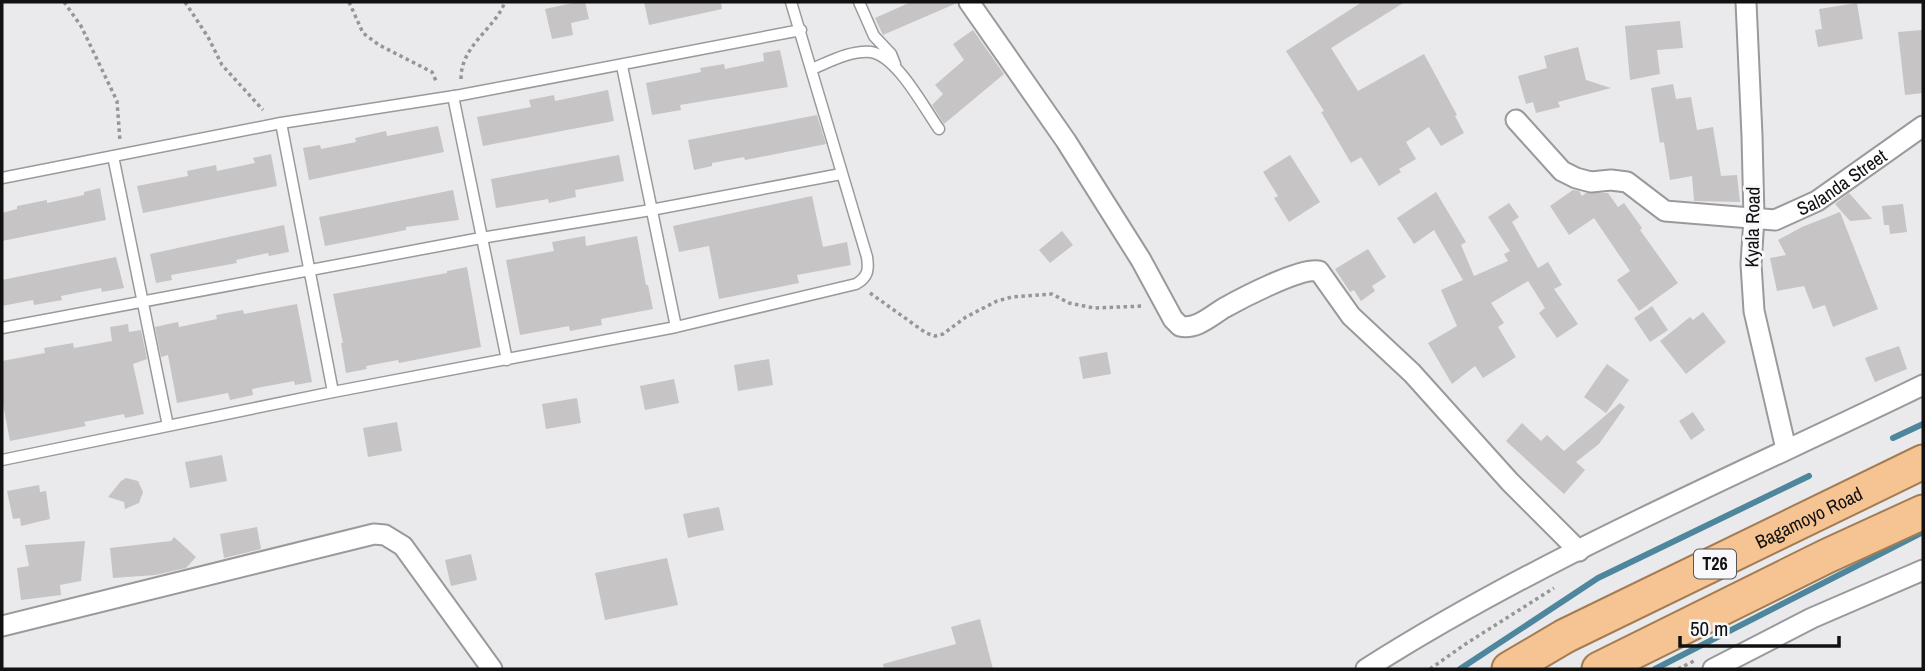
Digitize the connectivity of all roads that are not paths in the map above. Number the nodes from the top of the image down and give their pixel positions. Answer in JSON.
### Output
{"nodes":[{"id":1,"x":792,"y":2,"type":"edge"},
{"id":2,"x":859,"y":2,"type":"edge"},
{"id":3,"x":968,"y":2,"type":"edge"},
{"id":4,"x":1746,"y":2,"type":"edge"},
{"id":5,"x":801,"y":30,"type":"junction"},
{"id":6,"x":622,"y":66,"type":"junction"},
{"id":7,"x":812,"y":69,"type":"junction"},
{"id":8,"x":899,"y":72,"type":"junction"},
{"id":9,"x":452,"y":96,"type":"junction"},
{"id":10,"x":1516,"y":120,"type":"dead end"},
{"id":11,"x":281,"y":123,"type":"junction"},
{"id":12,"x":1923,"y":126,"type":"edge"},
{"id":13,"x":939,"y":129,"type":"dead end"},
{"id":14,"x":118,"y":155,"type":"junction"},
{"id":15,"x":841,"y":174,"type":"junction"},
{"id":16,"x":2,"y":178,"type":"edge"},
{"id":17,"x":650,"y":210,"type":"junction"},
{"id":18,"x":1754,"y":218,"type":"junction"},
{"id":19,"x":481,"y":237,"type":"junction"},
{"id":20,"x":309,"y":270,"type":"junction"},
{"id":21,"x":142,"y":301,"type":"junction"},
{"id":22,"x":676,"y":327,"type":"junction"},
{"id":23,"x":2,"y":328,"type":"edge"},
{"id":24,"x":507,"y":360,"type":"junction"},
{"id":25,"x":1923,"y":385,"type":"edge"},
{"id":26,"x":332,"y":392,"type":"junction"},
{"id":27,"x":168,"y":426,"type":"junction"},
{"id":28,"x":1786,"y":449,"type":"junction"},
{"id":29,"x":2,"y":460,"type":"edge"},
{"id":30,"x":1923,"y":461,"type":"edge"},
{"id":31,"x":1923,"y":512,"type":"edge"},
{"id":32,"x":1579,"y":551,"type":"junction"},
{"id":33,"x":1923,"y":570,"type":"edge"},
{"id":34,"x":2,"y":626,"type":"edge"},
{"id":35,"x":492,"y":669,"type":"edge"},
{"id":36,"x":1366,"y":669,"type":"edge"},
{"id":37,"x":1509,"y":669,"type":"edge"},
{"id":38,"x":1599,"y":669,"type":"edge"},
{"id":39,"x":1713,"y":669,"type":"edge"}],
"edges":[{"from":1,"to":5,"type":"lane"},
{"from":2,"to":8,"type":"lane"},
{"from":3,"to":32,"type":"street"},
{"from":4,"to":18,"type":"street","name":"Kyala Road"},
{"from":5,"to":6,"type":"lane"},
{"from":5,"to":7,"type":"lane"},
{"from":6,"to":9,"type":"lane"},
{"from":6,"to":17,"type":"lane"},
{"from":7,"to":8,"type":"lane"},
{"from":7,"to":15,"type":"lane"},
{"from":8,"to":13,"type":"lane"},
{"from":9,"to":11,"type":"lane"},
{"from":9,"to":19,"type":"lane"},
{"from":10,"to":18,"type":"street","name":"Salanda Street"},
{"from":11,"to":14,"type":"lane"},
{"from":11,"to":20,"type":"lane"},
{"from":12,"to":18,"type":"street","name":"Salanda Street"},
{"from":14,"to":16,"type":"lane"},
{"from":14,"to":21,"type":"lane"},
{"from":15,"to":17,"type":"lane"},
{"from":15,"to":22,"type":"lane"},
{"from":17,"to":19,"type":"lane"},
{"from":17,"to":22,"type":"lane"},
{"from":18,"to":28,"type":"street","name":"Kyala Road"},
{"from":19,"to":20,"type":"lane"},
{"from":19,"to":24,"type":"lane"},
{"from":20,"to":21,"type":"lane"},
{"from":20,"to":26,"type":"lane"},
{"from":21,"to":23,"type":"lane"},
{"from":21,"to":27,"type":"lane"},
{"from":22,"to":24,"type":"lane"},
{"from":24,"to":26,"type":"lane"},
{"from":25,"to":28,"type":"street"},
{"from":26,"to":27,"type":"lane"},
{"from":27,"to":29,"type":"lane"},
{"from":28,"to":32,"type":"street"},
{"from":30,"to":37,"type":"highway","name":"Bagamoyo Road","number":"T26"},
{"from":31,"to":38,"type":"highway","number":"T26"},
{"from":32,"to":36,"type":"street"},
{"from":33,"to":39,"type":"street"},
{"from":34,"to":35,"type":"street"}]}
